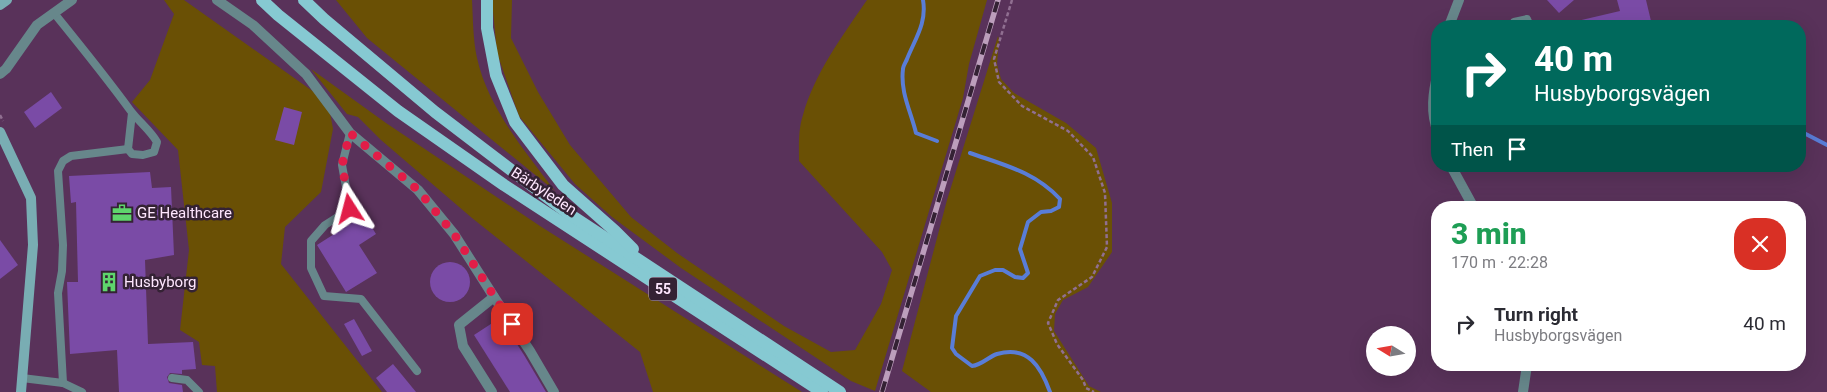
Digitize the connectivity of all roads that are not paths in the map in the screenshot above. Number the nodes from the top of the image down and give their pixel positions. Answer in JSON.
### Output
{"nodes":[{"id":1,"x":7,"y":0,"type":"edge"},
{"id":2,"x":72,"y":0,"type":"edge"},
{"id":3,"x":217,"y":0,"type":"edge"},
{"id":4,"x":262,"y":0,"type":"edge"},
{"id":5,"x":304,"y":0,"type":"edge"},
{"id":6,"x":487,"y":0,"type":"edge"},
{"id":7,"x":1459,"y":0,"type":"edge"},
{"id":8,"x":0,"y":5,"type":"edge"},
{"id":9,"x":54,"y":13,"type":"junction"},
{"id":10,"x":1451,"y":20,"type":"edge"},
{"id":11,"x":0,"y":74,"type":"edge"},
{"id":12,"x":132,"y":113,"type":"junction"},
{"id":13,"x":0,"y":132,"type":"edge"},
{"id":14,"x":350,"y":133,"type":"junction"},
{"id":15,"x":128,"y":149,"type":"junction"},
{"id":16,"x":1454,"y":172,"type":"edge"},
{"id":17,"x":1470,"y":201,"type":"edge"},
{"id":18,"x":651,"y":267,"type":"junction"},
{"id":19,"x":494,"y":297,"type":"junction"},
{"id":20,"x":417,"y":371,"type":"dead end"},
{"id":21,"x":1526,"y":371,"type":"edge"},
{"id":22,"x":22,"y":378,"type":"junction"},
{"id":23,"x":172,"y":378,"type":"dead end"},
{"id":24,"x":63,"y":383,"type":"junction"},
{"id":25,"x":839,"y":391,"type":"edge"},
{"id":26,"x":21,"y":392,"type":"edge"},
{"id":27,"x":82,"y":392,"type":"edge"},
{"id":28,"x":199,"y":392,"type":"edge"},
{"id":29,"x":492,"y":392,"type":"edge"},
{"id":30,"x":554,"y":392,"type":"edge"},
{"id":31,"x":822,"y":392,"type":"edge"},
{"id":32,"x":1523,"y":392,"type":"edge"}],
"edges":[{"from":1,"to":8,"type":"street"},
{"from":2,"to":9,"type":"street"},
{"from":3,"to":14,"type":"street"},
{"from":4,"to":31,"type":"main road","name":"Bärbyleden","number":"55"},
{"from":5,"to":18,"type":"main road","name":"Bärbyleden","number":"55"},
{"from":6,"to":18,"type":"main road"},
{"from":7,"to":10,"type":"street"},
{"from":9,"to":11,"type":"street"},
{"from":9,"to":12,"type":"lane"},
{"from":12,"to":15,"type":"lane"},
{"from":12,"to":15,"type":"lane"},
{"from":13,"to":22,"type":"street"},
{"from":14,"to":19,"type":"street"},
{"from":14,"to":20,"type":"lane"},
{"from":15,"to":24,"type":"lane"},
{"from":16,"to":17,"type":"street"},
{"from":18,"to":25,"type":"main road","name":"Bärbyleden","number":"55"},
{"from":19,"to":29,"type":"street"},
{"from":19,"to":30,"type":"street"},
{"from":21,"to":32,"type":"street"},
{"from":22,"to":24,"type":"lane"},
{"from":22,"to":26,"type":"street"},
{"from":23,"to":28,"type":"lane"},
{"from":24,"to":27,"type":"lane"}]}
